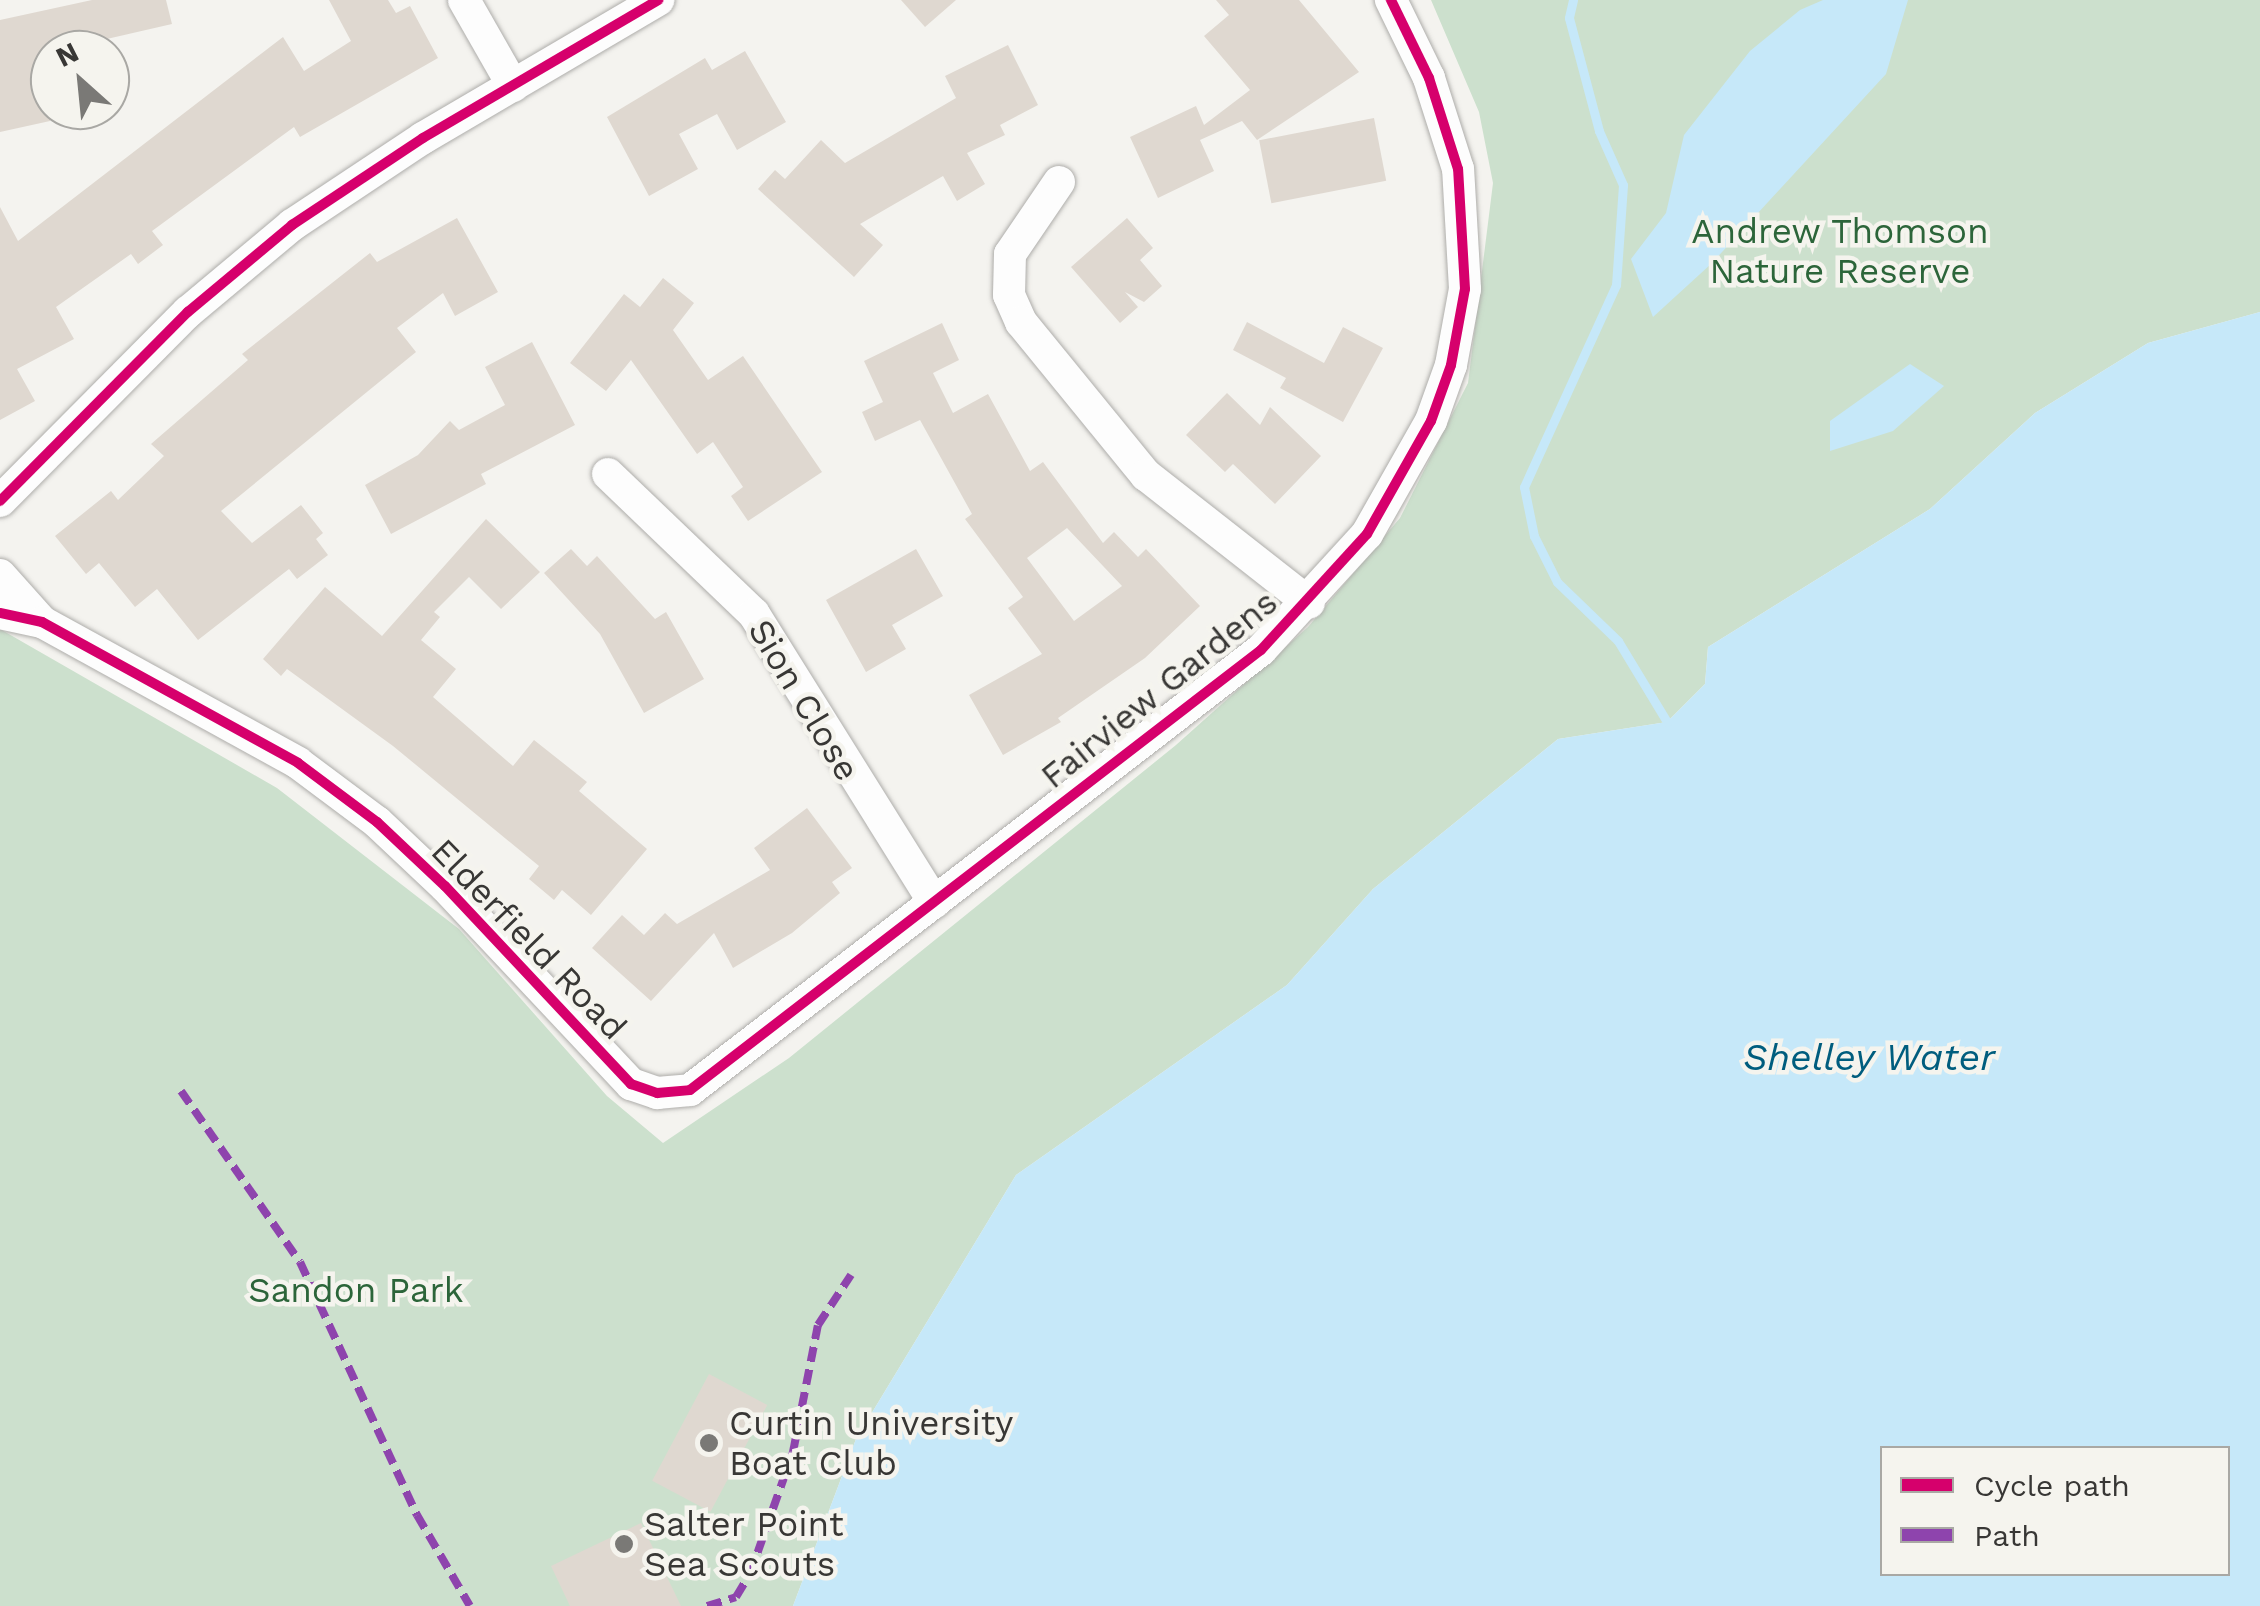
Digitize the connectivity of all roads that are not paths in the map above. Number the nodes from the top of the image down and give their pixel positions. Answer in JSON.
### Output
{"nodes":[{"id":1,"x":464,"y":0,"type":"edge"},
{"id":2,"x":658,"y":0,"type":"edge"},
{"id":3,"x":1392,"y":0,"type":"edge"},
{"id":4,"x":513,"y":86,"type":"junction"},
{"id":5,"x":1059,"y":182,"type":"dead end"},
{"id":6,"x":608,"y":474,"type":"dead end"},
{"id":7,"x":0,"y":501,"type":"edge"},
{"id":8,"x":0,"y":575,"type":"edge"},
{"id":9,"x":1308,"y":602,"type":"junction"},
{"id":10,"x":0,"y":613,"type":"edge"},
{"id":11,"x":42,"y":622,"type":"junction"},
{"id":12,"x":934,"y":902,"type":"junction"},
{"id":13,"x":658,"y":1094,"type":"joint"}],
"edges":[{"from":1,"to":4,"type":"street"},
{"from":2,"to":4,"type":"street"},
{"from":3,"to":9,"type":"street","name":"Fairview Gardens"},
{"from":4,"to":7,"type":"street"},
{"from":5,"to":9,"type":"street"},
{"from":6,"to":12,"type":"street","name":"Sion Close"},
{"from":8,"to":11,"type":"street","name":"Elderfield Road"},
{"from":9,"to":12,"type":"street","name":"Fairview Gardens"},
{"from":10,"to":11,"type":"street","name":"Elderfield Road"},
{"from":11,"to":13,"type":"street","name":"Elderfield Road"},
{"from":12,"to":13,"type":"street","name":"Fairview Gardens"}]}
